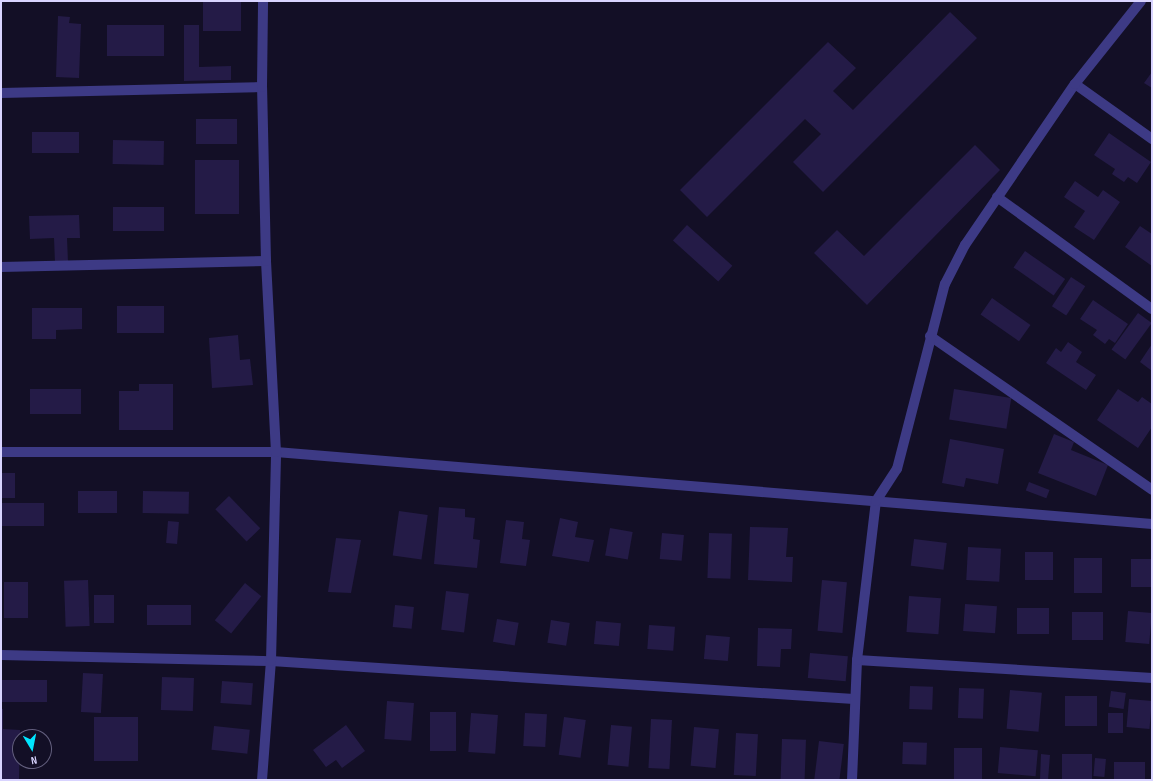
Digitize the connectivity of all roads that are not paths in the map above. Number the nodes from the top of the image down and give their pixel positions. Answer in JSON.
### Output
{"nodes":[{"id":1,"x":263,"y":1,"type":"edge"},
{"id":2,"x":1141,"y":1,"type":"edge"},
{"id":3,"x":1075,"y":84,"type":"junction"},
{"id":4,"x":262,"y":87,"type":"junction"},
{"id":5,"x":1,"y":93,"type":"edge"},
{"id":6,"x":1152,"y":139,"type":"edge"},
{"id":7,"x":997,"y":198,"type":"junction"},
{"id":8,"x":266,"y":261,"type":"junction"},
{"id":9,"x":1,"y":267,"type":"edge"},
{"id":10,"x":1152,"y":309,"type":"edge"},
{"id":11,"x":930,"y":336,"type":"junction"},
{"id":12,"x":1,"y":452,"type":"edge"},
{"id":13,"x":276,"y":452,"type":"junction"},
{"id":14,"x":1152,"y":490,"type":"edge"},
{"id":15,"x":876,"y":501,"type":"junction"},
{"id":16,"x":1152,"y":524,"type":"edge"},
{"id":17,"x":1,"y":655,"type":"edge"},
{"id":18,"x":271,"y":660,"type":"junction"},
{"id":19,"x":857,"y":660,"type":"junction"},
{"id":20,"x":1152,"y":678,"type":"edge"},
{"id":21,"x":854,"y":698,"type":"junction"},
{"id":22,"x":262,"y":780,"type":"edge"},
{"id":23,"x":852,"y":780,"type":"edge"}],
"edges":[{"from":1,"to":4,"type":"street"},
{"from":2,"to":3,"type":"street"},
{"from":3,"to":6,"type":"street"},
{"from":3,"to":7,"type":"street"},
{"from":4,"to":5,"type":"street"},
{"from":4,"to":8,"type":"street"},
{"from":7,"to":10,"type":"street"},
{"from":7,"to":11,"type":"street"},
{"from":8,"to":9,"type":"street"},
{"from":8,"to":13,"type":"street"},
{"from":11,"to":14,"type":"street"},
{"from":11,"to":15,"type":"street"},
{"from":12,"to":13,"type":"street"},
{"from":13,"to":15,"type":"street"},
{"from":13,"to":18,"type":"street"},
{"from":15,"to":16,"type":"street"},
{"from":15,"to":19,"type":"street"},
{"from":17,"to":18,"type":"street"},
{"from":18,"to":21,"type":"street"},
{"from":18,"to":22,"type":"street"},
{"from":19,"to":20,"type":"street"},
{"from":19,"to":21,"type":"street"},
{"from":21,"to":23,"type":"street"}]}
